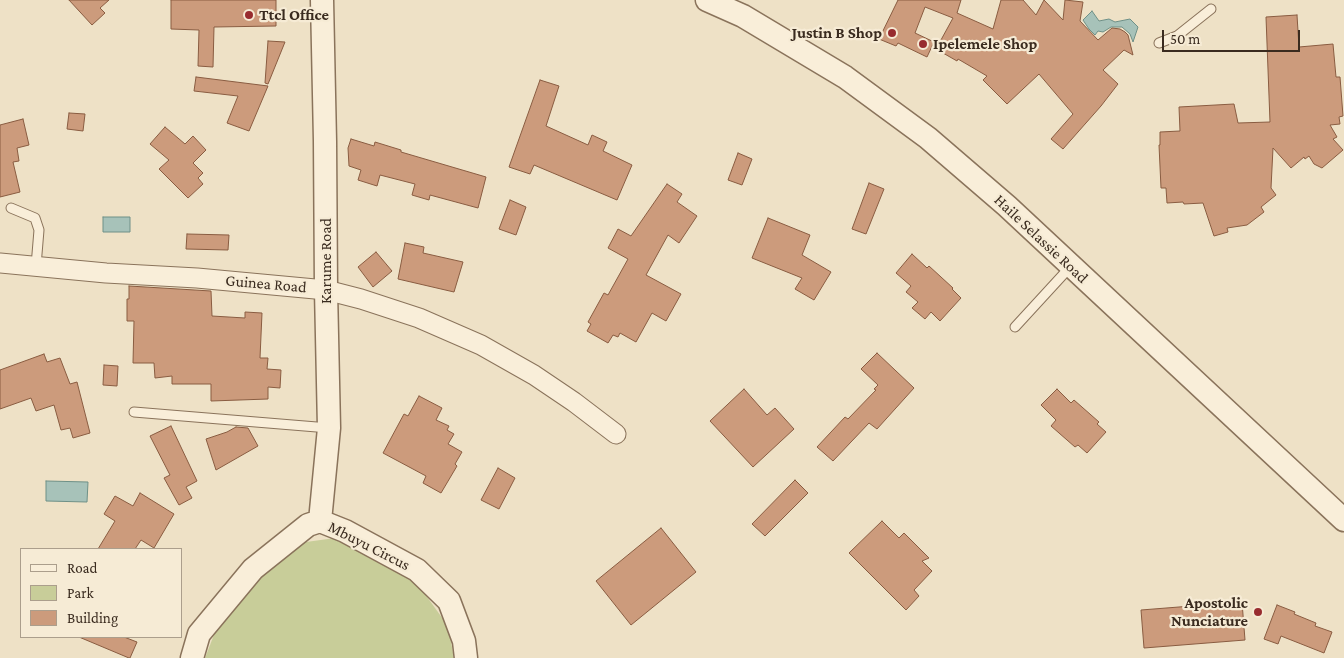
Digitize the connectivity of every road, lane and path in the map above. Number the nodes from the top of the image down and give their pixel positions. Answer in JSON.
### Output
{"nodes":[{"id":1,"x":322,"y":0,"type":"edge"},
{"id":2,"x":707,"y":0,"type":"edge"},
{"id":3,"x":1211,"y":9,"type":"dead end"},
{"id":4,"x":1159,"y":44,"type":"dead end"},
{"id":5,"x":11,"y":208,"type":"dead end"},
{"id":6,"x":0,"y":263,"type":"edge"},
{"id":7,"x":36,"y":266,"type":"junction"},
{"id":8,"x":1071,"y":266,"type":"junction"},
{"id":9,"x":326,"y":290,"type":"junction"},
{"id":10,"x":1015,"y":327,"type":"dead end"},
{"id":11,"x":134,"y":412,"type":"dead end"},
{"id":12,"x":329,"y":428,"type":"junction"},
{"id":13,"x":616,"y":434,"type":"dead end"},
{"id":14,"x":1344,"y":520,"type":"edge"},
{"id":15,"x":320,"y":521,"type":"junction"},
{"id":16,"x":192,"y":658,"type":"edge"},
{"id":17,"x":466,"y":658,"type":"edge"}],
"edges":[{"from":1,"to":9,"type":"street","name":"Karume Road"},
{"from":2,"to":8,"type":"street","name":"Haile Selassie Road"},
{"from":3,"to":4,"type":"lane"},
{"from":5,"to":7,"type":"lane"},
{"from":6,"to":7,"type":"street","name":"Guinea Road"},
{"from":7,"to":9,"type":"street","name":"Guinea Road"},
{"from":8,"to":10,"type":"lane"},
{"from":8,"to":14,"type":"street","name":"Haile Selassie Road"},
{"from":9,"to":12,"type":"street","name":"Karume Road"},
{"from":9,"to":13,"type":"street","name":"Guinea Road"},
{"from":11,"to":12,"type":"lane"},
{"from":12,"to":15,"type":"street","name":"Karume Road"},
{"from":15,"to":16,"type":"street","name":"Mbuyu Circus"},
{"from":15,"to":17,"type":"street","name":"Mbuyu Circus"}]}
